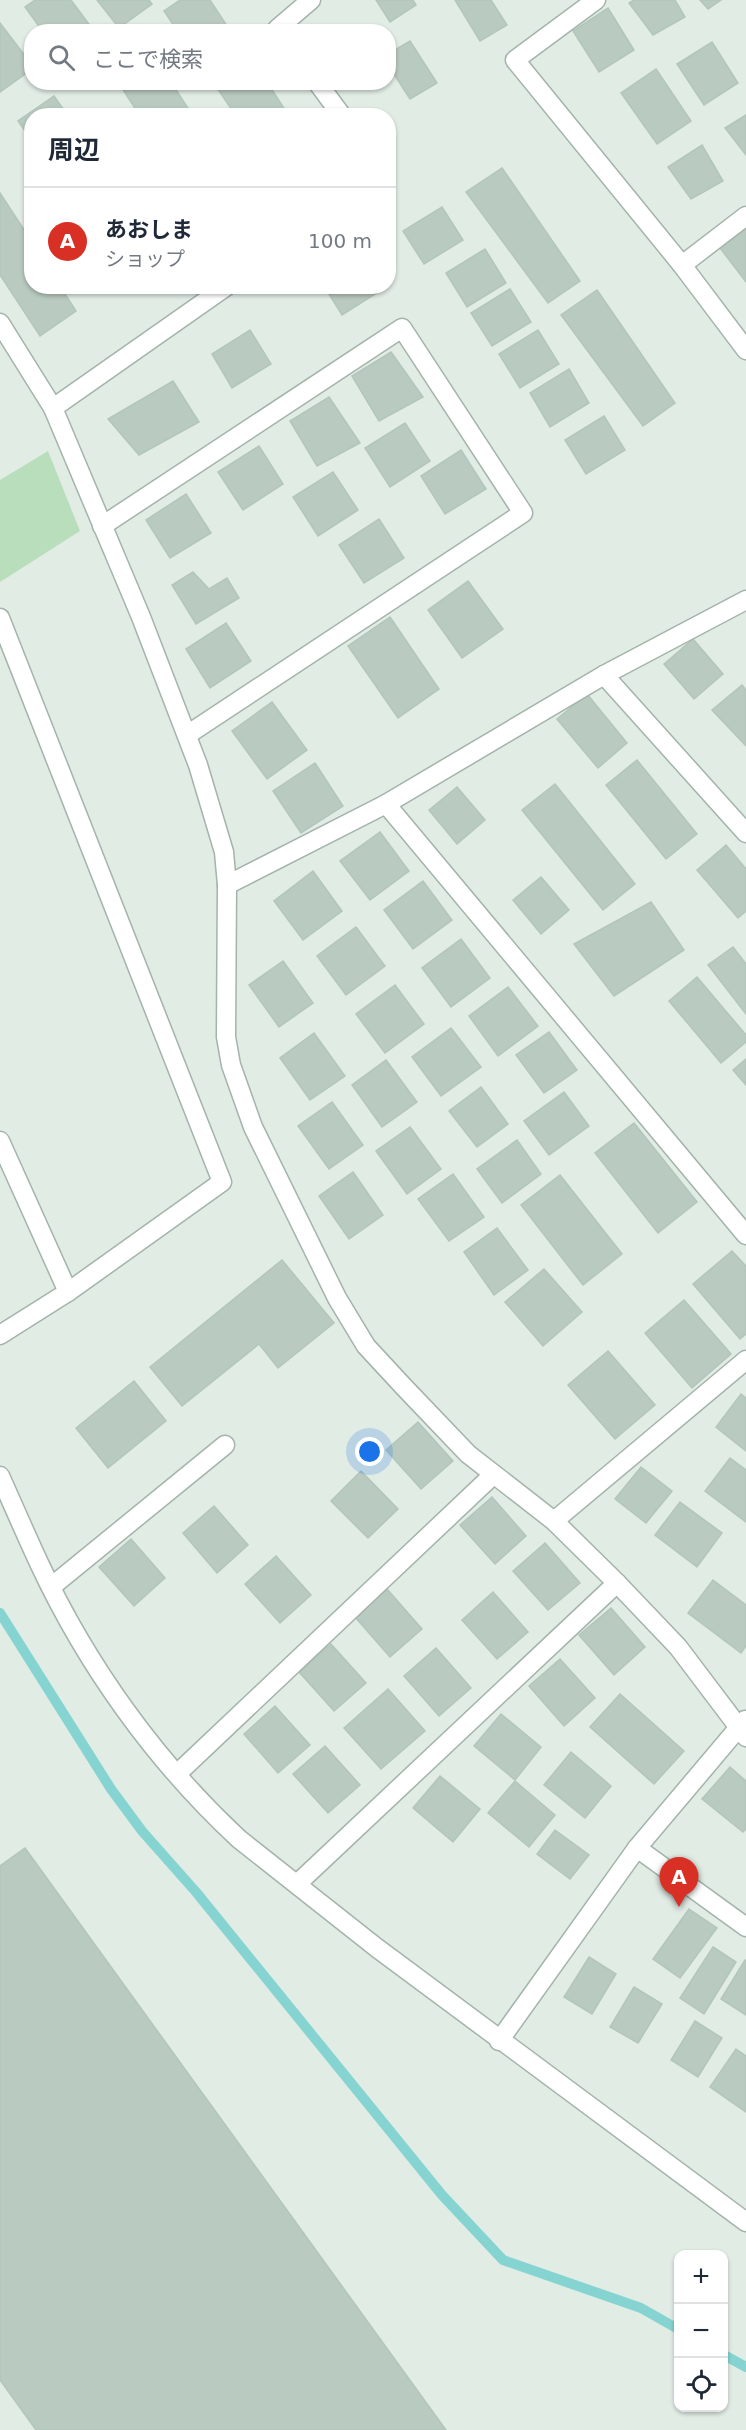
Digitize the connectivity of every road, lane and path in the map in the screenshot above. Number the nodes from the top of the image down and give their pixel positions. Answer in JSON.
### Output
{"nodes":[{"id":1,"x":311,"y":0,"type":"edge"},
{"id":2,"x":596,"y":0,"type":"edge"},
{"id":3,"x":284,"y":24,"type":"edge"},
{"id":4,"x":323,"y":90,"type":"edge"},
{"id":5,"x":336,"y":108,"type":"edge"},
{"id":6,"x":746,"y":216,"type":"edge"},
{"id":7,"x":682,"y":265,"type":"junction"},
{"id":8,"x":217,"y":294,"type":"edge"},
{"id":9,"x":0,"y":323,"type":"edge"},
{"id":10,"x":746,"y":350,"type":"edge"},
{"id":11,"x":53,"y":408,"type":"junction"},
{"id":12,"x":102,"y":525,"type":"junction"},
{"id":13,"x":746,"y":600,"type":"edge"},
{"id":14,"x":0,"y":618,"type":"edge"},
{"id":15,"x":604,"y":675,"type":"junction"},
{"id":16,"x":187,"y":735,"type":"junction"},
{"id":17,"x":386,"y":804,"type":"junction"},
{"id":18,"x":746,"y":833,"type":"edge"},
{"id":19,"x":227,"y":885,"type":"junction"},
{"id":20,"x":0,"y":1141,"type":"edge"},
{"id":21,"x":746,"y":1235,"type":"edge"},
{"id":22,"x":68,"y":1292,"type":"junction"},
{"id":23,"x":0,"y":1335,"type":"edge"},
{"id":24,"x":746,"y":1360,"type":"edge"},
{"id":25,"x":225,"y":1445,"type":"dead end"},
{"id":26,"x":493,"y":1475,"type":"junction"},
{"id":27,"x":0,"y":1476,"type":"edge"},
{"id":28,"x":554,"y":1521,"type":"junction"},
{"id":29,"x":617,"y":1583,"type":"junction"},
{"id":30,"x":51,"y":1587,"type":"junction"},
{"id":31,"x":743,"y":1728,"type":"edge"},
{"id":32,"x":178,"y":1773,"type":"junction"},
{"id":33,"x":637,"y":1848,"type":"junction"},
{"id":34,"x":297,"y":1884,"type":"junction"},
{"id":35,"x":746,"y":1927,"type":"edge"},
{"id":36,"x":499,"y":2041,"type":"junction"},
{"id":37,"x":746,"y":2222,"type":"edge"}],
"edges":[{"from":1,"to":3,"type":"street"},
{"from":2,"to":7,"type":"street"},
{"from":4,"to":5,"type":"street"},
{"from":6,"to":7,"type":"street"},
{"from":7,"to":10,"type":"street"},
{"from":8,"to":11,"type":"street"},
{"from":9,"to":11,"type":"street"},
{"from":11,"to":12,"type":"street"},
{"from":12,"to":16,"type":"street"},
{"from":12,"to":16,"type":"street"},
{"from":13,"to":15,"type":"street"},
{"from":14,"to":22,"type":"street"},
{"from":15,"to":17,"type":"street"},
{"from":15,"to":18,"type":"street"},
{"from":16,"to":19,"type":"street"},
{"from":17,"to":19,"type":"street"},
{"from":17,"to":21,"type":"street"},
{"from":19,"to":26,"type":"street"},
{"from":20,"to":22,"type":"street"},
{"from":22,"to":23,"type":"street"},
{"from":24,"to":28,"type":"street"},
{"from":25,"to":30,"type":"street"},
{"from":26,"to":28,"type":"street"},
{"from":26,"to":32,"type":"street"},
{"from":27,"to":30,"type":"street"},
{"from":28,"to":29,"type":"street"},
{"from":29,"to":31,"type":"street"},
{"from":29,"to":34,"type":"street"},
{"from":30,"to":32,"type":"street"},
{"from":31,"to":33,"type":"street"},
{"from":32,"to":34,"type":"street"},
{"from":33,"to":35,"type":"street"},
{"from":33,"to":36,"type":"street"},
{"from":34,"to":36,"type":"street"},
{"from":36,"to":37,"type":"street"}]}
